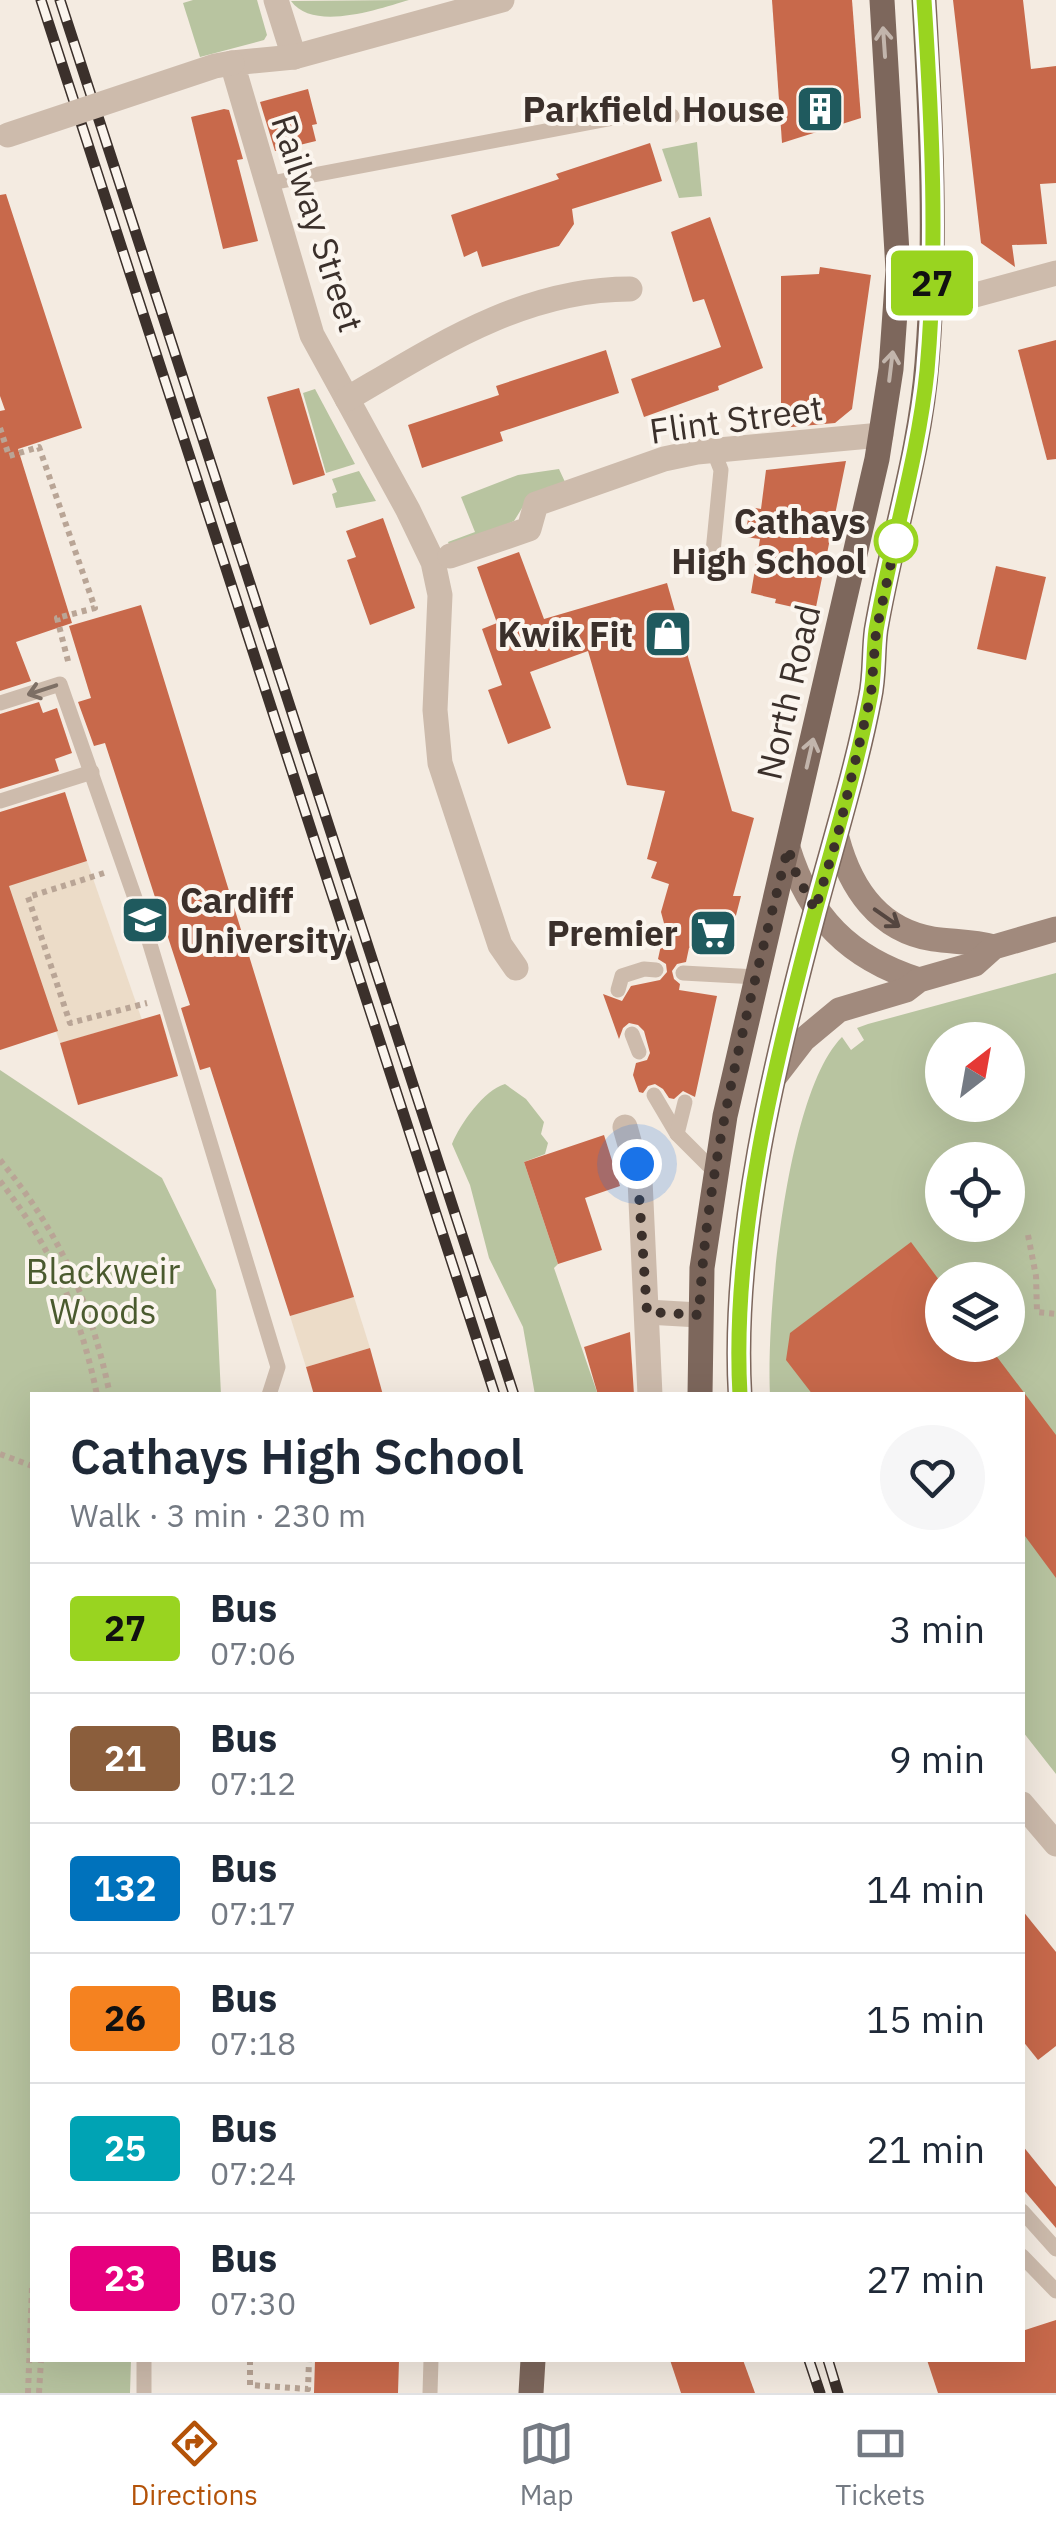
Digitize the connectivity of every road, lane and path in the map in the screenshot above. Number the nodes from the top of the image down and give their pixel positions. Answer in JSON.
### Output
{"nodes":[{"id":1,"x":276,"y":0,"type":"edge"},
{"id":2,"x":502,"y":0,"type":"edge"},
{"id":3,"x":882,"y":0,"type":"edge"},
{"id":4,"x":924,"y":0,"type":"edge"},
{"id":5,"x":294,"y":57,"type":"junction"},
{"id":6,"x":232,"y":63,"type":"junction"},
{"id":7,"x":672,"y":116,"type":"dead end"},
{"id":8,"x":4,"y":137,"type":"edge"},
{"id":9,"x":266,"y":184,"type":"junction"},
{"id":10,"x":1056,"y":274,"type":"edge"},
{"id":11,"x":630,"y":289,"type":"dead end"},
{"id":12,"x":931,"y":306,"type":"junction"},
{"id":13,"x":347,"y":400,"type":"junction"},
{"id":14,"x":882,"y":435,"type":"junction"},
{"id":15,"x":714,"y":452,"type":"junction"},
{"id":16,"x":713,"y":552,"type":"dead end"},
{"id":17,"x":450,"y":556,"type":"dead end"},
{"id":18,"x":0,"y":704,"type":"edge"},
{"id":19,"x":92,"y":772,"type":"junction"},
{"id":20,"x":0,"y":801,"type":"edge"},
{"id":21,"x":837,"y":838,"type":"junction"},
{"id":22,"x":788,"y":848,"type":"junction"},
{"id":23,"x":102,"y":855,"type":"dead end"},
{"id":24,"x":815,"y":910,"type":"junction"},
{"id":25,"x":1056,"y":929,"type":"edge"},
{"id":26,"x":994,"y":947,"type":"junction"},
{"id":27,"x":516,"y":968,"type":"dead end"},
{"id":28,"x":656,"y":970,"type":"dead end"},
{"id":29,"x":712,"y":976,"type":"junction"},
{"id":30,"x":757,"y":977,"type":"junction"},
{"id":31,"x":919,"y":980,"type":"junction"},
{"id":32,"x":144,"y":984,"type":"dead end"},
{"id":33,"x":618,"y":990,"type":"dead end"},
{"id":34,"x":691,"y":992,"type":"dead end"},
{"id":35,"x":708,"y":994,"type":"dead end"},
{"id":36,"x":632,"y":1034,"type":"dead end"},
{"id":37,"x":639,"y":1052,"type":"dead end"},
{"id":38,"x":776,"y":1075,"type":"junction"},
{"id":39,"x":662,"y":1102,"type":"dead end"},
{"id":40,"x":685,"y":1102,"type":"dead end"},
{"id":41,"x":625,"y":1127,"type":"dead end"},
{"id":42,"x":678,"y":1134,"type":"junction"},
{"id":43,"x":0,"y":1160,"type":"edge"},
{"id":44,"x":715,"y":1172,"type":"junction"},
{"id":45,"x":0,"y":1181,"type":"edge"},
{"id":46,"x":1028,"y":1234,"type":"dead end"},
{"id":47,"x":647,"y":1312,"type":"junction"},
{"id":48,"x":1056,"y":1314,"type":"edge"},
{"id":49,"x":699,"y":1315,"type":"junction"},
{"id":50,"x":96,"y":1392,"type":"edge"},
{"id":51,"x":109,"y":1392,"type":"edge"},
{"id":52,"x":270,"y":1392,"type":"edge"},
{"id":53,"x":650,"y":1392,"type":"edge"},
{"id":54,"x":700,"y":1392,"type":"edge"},
{"id":55,"x":740,"y":1392,"type":"edge"},
{"id":56,"x":0,"y":1454,"type":"edge"},
{"id":57,"x":30,"y":1465,"type":"edge"},
{"id":58,"x":1025,"y":1808,"type":"edge"},
{"id":59,"x":1056,"y":1844,"type":"edge"},
{"id":60,"x":1025,"y":2214,"type":"edge"},
{"id":61,"x":1056,"y":2248,"type":"edge"},
{"id":62,"x":1025,"y":2259,"type":"edge"},
{"id":63,"x":1056,"y":2291,"type":"edge"},
{"id":64,"x":30,"y":2340,"type":"edge"},
{"id":65,"x":41,"y":2362,"type":"edge"},
{"id":66,"x":144,"y":2362,"type":"edge"},
{"id":67,"x":250,"y":2362,"type":"edge"},
{"id":68,"x":309,"y":2362,"type":"edge"},
{"id":69,"x":431,"y":2362,"type":"edge"},
{"id":70,"x":532,"y":2362,"type":"edge"},
{"id":71,"x":28,"y":2393,"type":"edge"},
{"id":72,"x":39,"y":2393,"type":"edge"},
{"id":73,"x":144,"y":2393,"type":"edge"},
{"id":74,"x":430,"y":2393,"type":"edge"},
{"id":75,"x":531,"y":2393,"type":"edge"}],
"edges":[{"from":1,"to":5,"type":"street"},
{"from":2,"to":5,"type":"street"},
{"from":14,"to":3,"type":"main road","name":"North Road","one_way":true},
{"from":4,"to":12,"type":"main road","name":"North Road"},
{"from":5,"to":6,"type":"street"},
{"from":6,"to":8,"type":"street","bridge":true},
{"from":6,"to":9,"type":"street","name":"Railway Street"},
{"from":7,"to":9,"type":"lane"},
{"from":9,"to":13,"type":"street","name":"Railway Street"},
{"from":10,"to":12,"type":"street"},
{"from":11,"to":13,"type":"street"},
{"from":12,"to":21,"type":"main road","name":"North Road"},
{"from":13,"to":27,"type":"street","name":"Railway Street"},
{"from":14,"to":15,"type":"street","name":"Flint Street"},
{"from":22,"to":14,"type":"main road","name":"North Road","one_way":true},
{"from":15,"to":16,"type":"lane"},
{"from":15,"to":17,"type":"street","name":"Flint Street"},
{"from":19,"to":18,"type":"lane","one_way":true},
{"from":19,"to":20,"type":"lane"},
{"from":19,"to":52,"type":"lane"},
{"from":21,"to":24,"type":"main road","name":"North Road"},
{"from":21,"to":26,"type":"street","one_way":true},
{"from":22,"to":24,"type":"street"},
{"from":22,"to":30,"type":"main road","name":"North Road"},
{"from":23,"to":32,"type":"path"},
{"from":24,"to":31,"type":"street"},
{"from":24,"to":38,"type":"main road","name":"North Road"},
{"from":25,"to":26,"type":"street"},
{"from":26,"to":31,"type":"street"},
{"from":28,"to":33,"type":"lane"},
{"from":29,"to":30,"type":"lane"},
{"from":29,"to":34,"type":"lane"},
{"from":29,"to":35,"type":"lane"},
{"from":30,"to":44,"type":"main road","name":"North Road"},
{"from":31,"to":38,"type":"street"},
{"from":36,"to":37,"type":"lane"},
{"from":38,"to":55,"type":"main road","name":"North Road"},
{"from":39,"to":42,"type":"lane"},
{"from":40,"to":42,"type":"lane"},
{"from":41,"to":47,"type":"street"},
{"from":42,"to":44,"type":"lane"},
{"from":43,"to":51,"type":"path"},
{"from":44,"to":49,"type":"main road","name":"North Road"},
{"from":45,"to":50,"type":"path"},
{"from":46,"to":48,"type":"path"},
{"from":47,"to":49,"type":"street"},
{"from":47,"to":53,"type":"street"},
{"from":49,"to":54,"type":"main road","name":"North Road"},
{"from":56,"to":57,"type":"path"},
{"from":58,"to":59,"type":"street"},
{"from":60,"to":61,"type":"lane"},
{"from":62,"to":63,"type":"lane"},
{"from":64,"to":71,"type":"path"},
{"from":65,"to":72,"type":"path"},
{"from":66,"to":73,"type":"lane"},
{"from":67,"to":68,"type":"path"},
{"from":69,"to":74,"type":"lane"},
{"from":70,"to":75,"type":"main road"}]}
